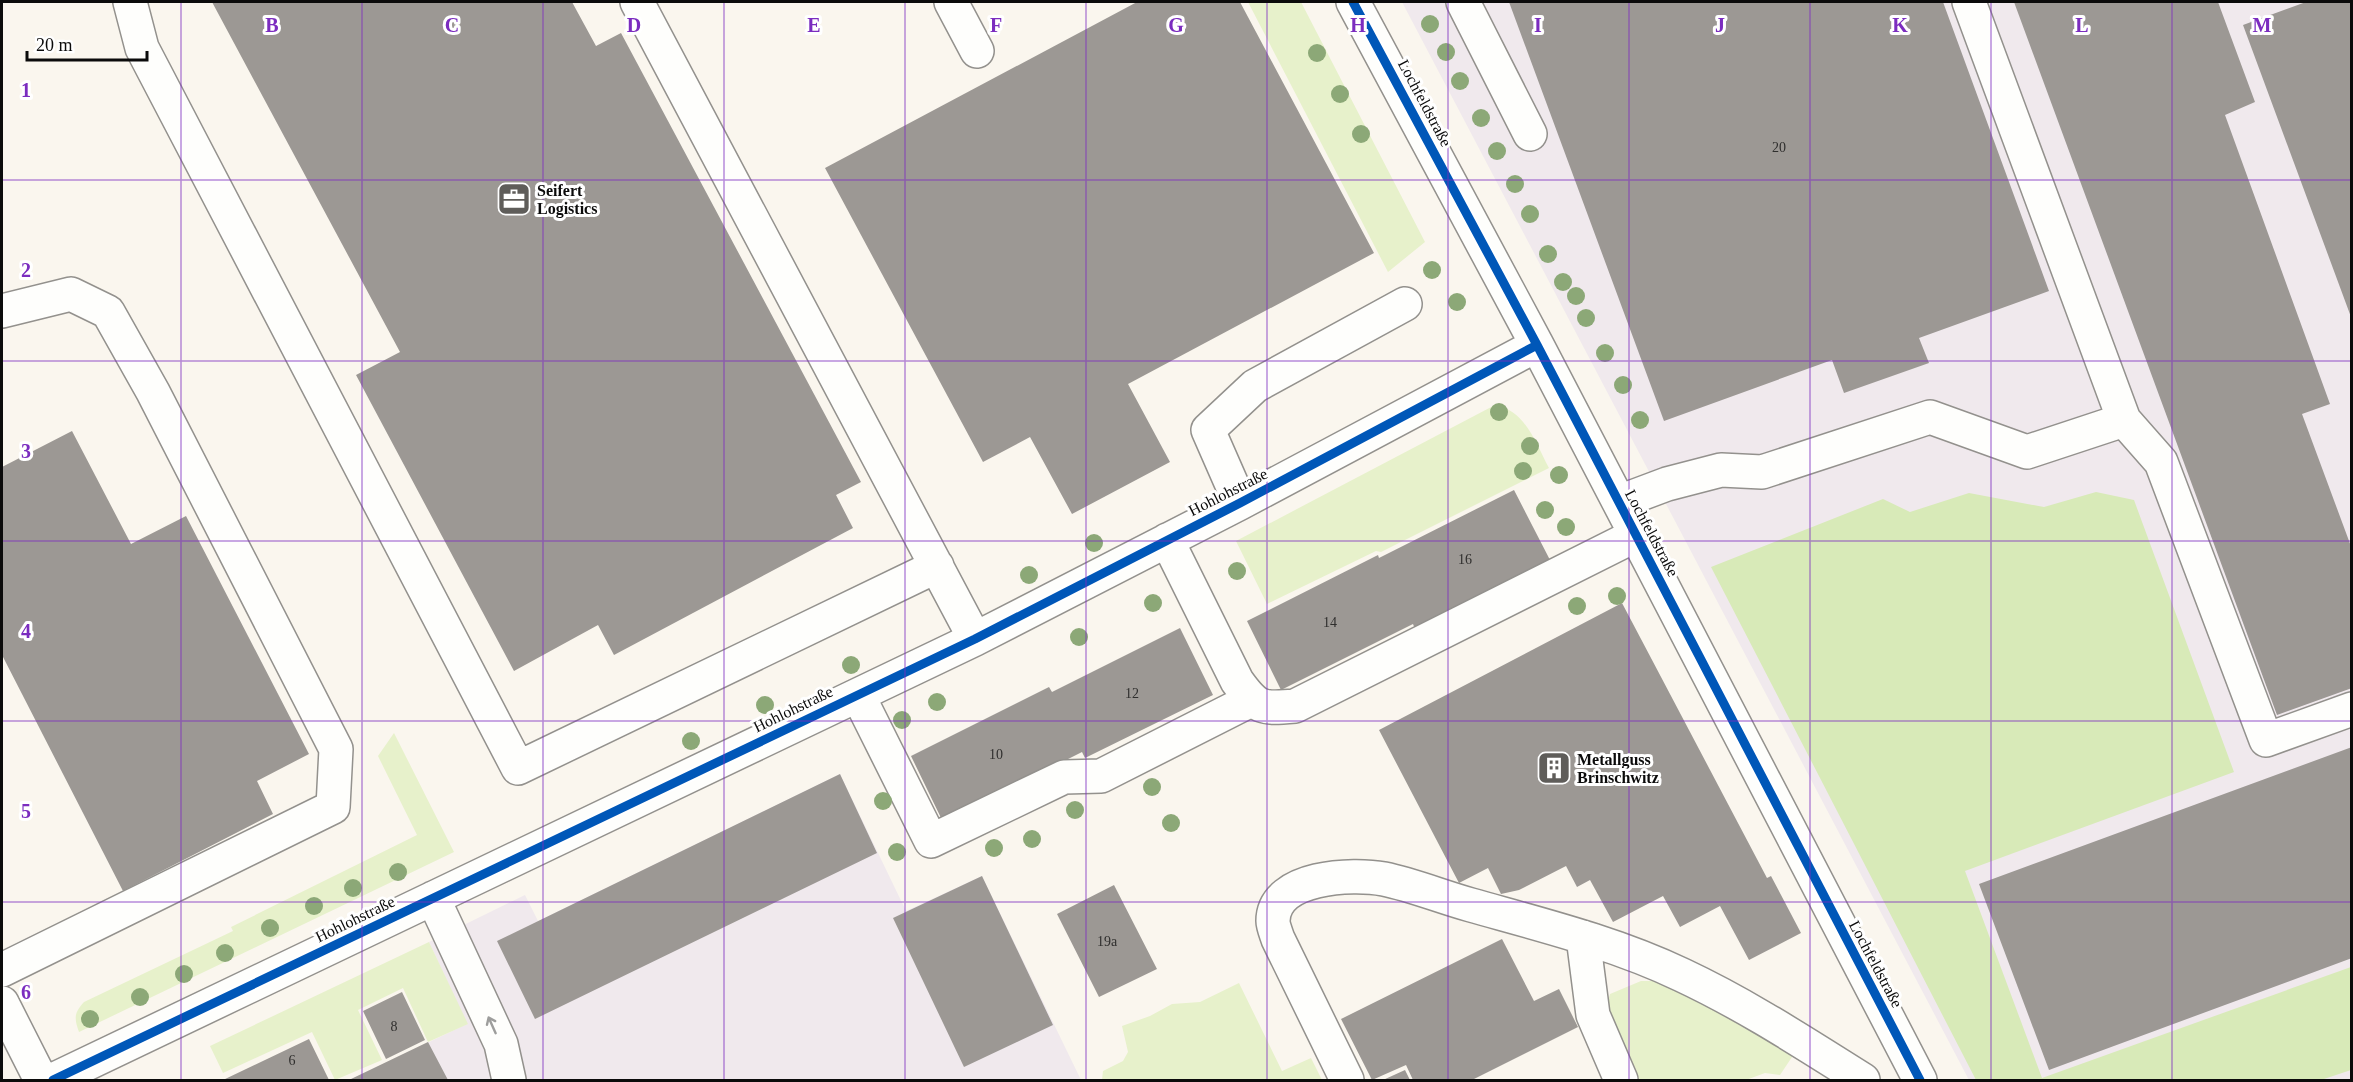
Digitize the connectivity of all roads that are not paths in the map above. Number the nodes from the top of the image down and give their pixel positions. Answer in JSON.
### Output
{"nodes":[{"id":1,"x":130,"y":2,"type":"edge"},
{"id":2,"x":637,"y":2,"type":"edge"},
{"id":3,"x":951,"y":2,"type":"edge"},
{"id":4,"x":1353,"y":2,"type":"edge"},
{"id":5,"x":1463,"y":2,"type":"edge"},
{"id":6,"x":1969,"y":2,"type":"edge"},
{"id":7,"x":977,"y":51,"type":"dead end"},
{"id":8,"x":1530,"y":134,"type":"dead end"},
{"id":9,"x":1405,"y":304,"type":"dead end"},
{"id":10,"x":2,"y":311,"type":"edge"},
{"id":11,"x":1537,"y":345,"type":"junction"},
{"id":12,"x":2124,"y":420,"type":"junction"},
{"id":13,"x":1619,"y":502,"type":"junction"},
{"id":14,"x":1240,"y":503,"type":"junction"},
{"id":15,"x":1636,"y":535,"type":"junction"},
{"id":16,"x":1167,"y":540,"type":"junction"},
{"id":17,"x":937,"y":566,"type":"junction"},
{"id":18,"x":975,"y":639,"type":"junction"},
{"id":19,"x":858,"y":694,"type":"junction"},
{"id":20,"x":1251,"y":700,"type":"junction"},
{"id":21,"x":2352,"y":709,"type":"edge"},
{"id":22,"x":433,"y":898,"type":"junction"},
{"id":23,"x":1583,"y":937,"type":"junction"},
{"id":24,"x":2,"y":970,"type":"edge"},
{"id":25,"x":2,"y":1003,"type":"edge"},
{"id":26,"x":55,"y":1079,"type":"edge"},
{"id":27,"x":509,"y":1080,"type":"edge"},
{"id":28,"x":1347,"y":1080,"type":"edge"},
{"id":29,"x":1621,"y":1080,"type":"edge"},
{"id":30,"x":1863,"y":1080,"type":"edge"},
{"id":31,"x":1920,"y":1080,"type":"edge"}],
"edges":[{"from":1,"to":17,"type":"street"},
{"from":2,"to":17,"type":"street"},
{"from":3,"to":7,"type":"street"},
{"from":4,"to":11,"type":"street","name":"Lochfeldstraße"},
{"from":5,"to":8,"type":"street"},
{"from":6,"to":12,"type":"street"},
{"from":9,"to":14,"type":"street"},
{"from":10,"to":24,"type":"street"},
{"from":11,"to":13,"type":"street","name":"Lochfeldstraße"},
{"from":11,"to":14,"type":"street","name":"Hohlohstraße"},
{"from":12,"to":13,"type":"street"},
{"from":12,"to":21,"type":"street"},
{"from":13,"to":15,"type":"street","name":"Lochfeldstraße"},
{"from":14,"to":16,"type":"street","name":"Hohlohstraße"},
{"from":15,"to":20,"type":"street"},
{"from":15,"to":31,"type":"street","name":"Lochfeldstraße"},
{"from":16,"to":18,"type":"street","name":"Hohlohstraße"},
{"from":16,"to":20,"type":"street"},
{"from":17,"to":18,"type":"street"},
{"from":18,"to":19,"type":"street","name":"Hohlohstraße"},
{"from":19,"to":20,"type":"street","name":"Hohlohstraße"},
{"from":19,"to":22,"type":"street","name":"Hohlohstraße"},
{"from":22,"to":26,"type":"street","name":"Hohlohstraße"},
{"from":27,"to":22,"type":"street","one_way":true},
{"from":23,"to":28,"type":"street"},
{"from":23,"to":29,"type":"street"},
{"from":23,"to":30,"type":"street"},
{"from":25,"to":26,"type":"street"}]}
